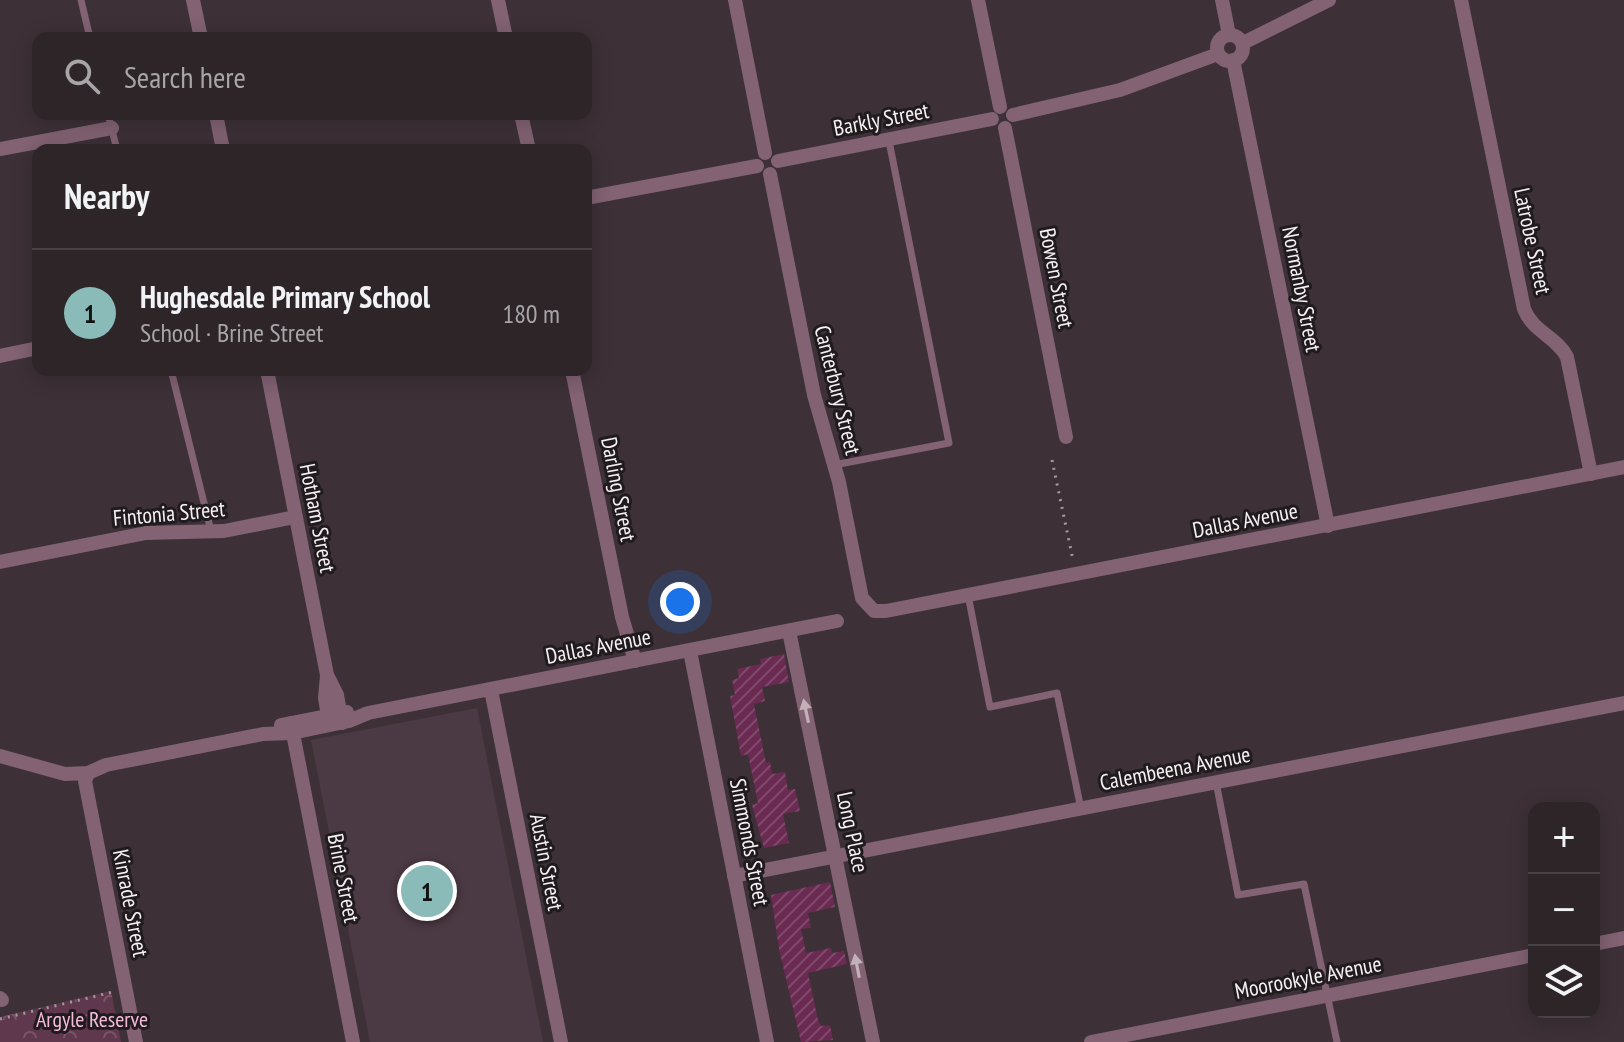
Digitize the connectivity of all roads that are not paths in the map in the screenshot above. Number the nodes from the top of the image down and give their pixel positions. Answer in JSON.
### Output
{"nodes":[{"id":1,"x":81,"y":0,"type":"edge"},
{"id":2,"x":193,"y":0,"type":"edge"},
{"id":3,"x":498,"y":0,"type":"edge"},
{"id":4,"x":735,"y":0,"type":"edge"},
{"id":5,"x":978,"y":0,"type":"edge"},
{"id":6,"x":1222,"y":0,"type":"edge"},
{"id":7,"x":1329,"y":0,"type":"edge"},
{"id":8,"x":1461,"y":0,"type":"edge"},
{"id":9,"x":89,"y":32,"type":"edge"},
{"id":10,"x":200,"y":32,"type":"edge"},
{"id":11,"x":505,"y":32,"type":"edge"},
{"id":12,"x":1229,"y":35,"type":"junction"},
{"id":13,"x":1243,"y":43,"type":"junction"},
{"id":14,"x":1218,"y":54,"type":"junction"},
{"id":15,"x":1233,"y":60,"type":"junction"},
{"id":16,"x":1002,"y":117,"type":"junction"},
{"id":17,"x":217,"y":120,"type":"edge"},
{"id":18,"x":522,"y":120,"type":"edge"},
{"id":19,"x":110,"y":121,"type":"edge"},
{"id":20,"x":889,"y":141,"type":"junction"},
{"id":21,"x":116,"y":144,"type":"edge"},
{"id":22,"x":222,"y":144,"type":"edge"},
{"id":23,"x":528,"y":144,"type":"edge"},
{"id":24,"x":0,"y":149,"type":"edge"},
{"id":25,"x":768,"y":164,"type":"junction"},
{"id":26,"x":592,"y":197,"type":"edge"},
{"id":27,"x":32,"y":349,"type":"edge"},
{"id":28,"x":0,"y":356,"type":"edge"},
{"id":29,"x":173,"y":376,"type":"edge"},
{"id":30,"x":268,"y":376,"type":"edge"},
{"id":31,"x":573,"y":376,"type":"edge"},
{"id":32,"x":1066,"y":437,"type":"dead end"},
{"id":33,"x":834,"y":465,"type":"junction"},
{"id":34,"x":1624,"y":467,"type":"edge"},
{"id":35,"x":1591,"y":474,"type":"junction"},
{"id":36,"x":295,"y":517,"type":"junction"},
{"id":37,"x":1328,"y":526,"type":"junction"},
{"id":38,"x":212,"y":532,"type":"junction"},
{"id":39,"x":0,"y":562,"type":"edge"},
{"id":40,"x":968,"y":595,"type":"junction"},
{"id":41,"x":874,"y":611,"type":"joint"},
{"id":42,"x":837,"y":621,"type":"dead end"},
{"id":43,"x":789,"y":631,"type":"junction"},
{"id":44,"x":690,"y":651,"type":"junction"},
{"id":45,"x":631,"y":662,"type":"junction"},
{"id":46,"x":491,"y":690,"type":"junction"},
{"id":47,"x":1624,"y":703,"type":"edge"},
{"id":48,"x":335,"y":719,"type":"junction"},
{"id":49,"x":292,"y":728,"type":"junction"},
{"id":50,"x":0,"y":756,"type":"edge"},
{"id":51,"x":88,"y":773,"type":"junction"},
{"id":52,"x":1216,"y":782,"type":"junction"},
{"id":53,"x":1081,"y":809,"type":"junction"},
{"id":54,"x":835,"y":856,"type":"junction"},
{"id":55,"x":734,"y":876,"type":"junction"},
{"id":56,"x":1624,"y":938,"type":"edge"},
{"id":57,"x":1600,"y":943,"type":"edge"},
{"id":58,"x":1528,"y":956,"type":"edge"},
{"id":59,"x":1327,"y":995,"type":"junction"},
{"id":60,"x":136,"y":1042,"type":"edge"},
{"id":61,"x":353,"y":1042,"type":"edge"},
{"id":62,"x":561,"y":1042,"type":"edge"},
{"id":63,"x":767,"y":1042,"type":"edge"},
{"id":64,"x":873,"y":1042,"type":"edge"},
{"id":65,"x":1091,"y":1042,"type":"edge"},
{"id":66,"x":1337,"y":1042,"type":"edge"}],
"edges":[{"from":1,"to":9,"type":"lane"},
{"from":2,"to":10,"type":"street"},
{"from":3,"to":11,"type":"street"},
{"from":4,"to":25,"type":"street","name":"Canterbury Street"},
{"from":5,"to":16,"type":"street","name":"Bowen Street"},
{"from":6,"to":12,"type":"street"},
{"from":7,"to":13,"type":"street"},
{"from":8,"to":35,"type":"street","name":"Latrobe Street"},
{"from":12,"to":13,"type":"street"},
{"from":12,"to":14,"type":"street"},
{"from":13,"to":15,"type":"street"},
{"from":14,"to":15,"type":"street"},
{"from":14,"to":16,"type":"street","name":"Barkly Street"},
{"from":15,"to":37,"type":"street","name":"Normanby Street"},
{"from":16,"to":20,"type":"street","name":"Barkly Street"},
{"from":16,"to":32,"type":"street","name":"Bowen Street"},
{"from":17,"to":22,"type":"street"},
{"from":18,"to":23,"type":"street"},
{"from":19,"to":21,"type":"lane"},
{"from":19,"to":24,"type":"street"},
{"from":20,"to":25,"type":"street","name":"Barkly Street"},
{"from":20,"to":33,"type":"lane"},
{"from":25,"to":26,"type":"street","name":"Barkly Street"},
{"from":25,"to":33,"type":"street","name":"Canterbury Street"},
{"from":27,"to":28,"type":"street"},
{"from":29,"to":38,"type":"lane"},
{"from":30,"to":36,"type":"street","name":"Hotham Street"},
{"from":31,"to":45,"type":"street","name":"Darling Street"},
{"from":33,"to":41,"type":"street","name":"Canterbury Street"},
{"from":34,"to":35,"type":"street","name":"Dallas Avenue"},
{"from":35,"to":37,"type":"street","name":"Dallas Avenue"},
{"from":36,"to":38,"type":"street","name":"Fintonia Street"},
{"from":36,"to":48,"type":"street","name":"Hotham Street"},
{"from":37,"to":40,"type":"street","name":"Dallas Avenue"},
{"from":38,"to":39,"type":"street","name":"Fintonia Street"},
{"from":40,"to":41,"type":"street","name":"Dallas Avenue"},
{"from":40,"to":53,"type":"lane"},
{"from":42,"to":43,"type":"street","name":"Dallas Avenue"},
{"from":43,"to":44,"type":"street","name":"Dallas Avenue"},
{"from":54,"to":43,"type":"street","name":"Long Place","one_way":true},
{"from":44,"to":45,"type":"street","name":"Dallas Avenue"},
{"from":44,"to":55,"type":"street","name":"Simmonds Street"},
{"from":45,"to":46,"type":"street","name":"Dallas Avenue"},
{"from":46,"to":48,"type":"street","name":"Dallas Avenue"},
{"from":46,"to":62,"type":"street","name":"Austin Street"},
{"from":47,"to":52,"type":"street","name":"Calembeena Avenue"},
{"from":48,"to":49,"type":"street","name":"Dallas Avenue"},
{"from":49,"to":51,"type":"street","name":"Dallas Avenue"},
{"from":49,"to":61,"type":"street","name":"Brine Street"},
{"from":50,"to":51,"type":"street"},
{"from":51,"to":60,"type":"street","name":"Kinrade Street"},
{"from":52,"to":53,"type":"street","name":"Calembeena Avenue"},
{"from":52,"to":59,"type":"lane"},
{"from":53,"to":54,"type":"street","name":"Calembeena Avenue"},
{"from":54,"to":55,"type":"street","name":"Calembeena Avenue"},
{"from":64,"to":54,"type":"street","name":"Long Place","one_way":true},
{"from":55,"to":63,"type":"street","name":"Simmonds Street"},
{"from":56,"to":57,"type":"street"},
{"from":58,"to":59,"type":"street","name":"Moorookyle Avenue"},
{"from":59,"to":65,"type":"street","name":"Moorookyle Avenue"},
{"from":59,"to":66,"type":"lane"}]}
